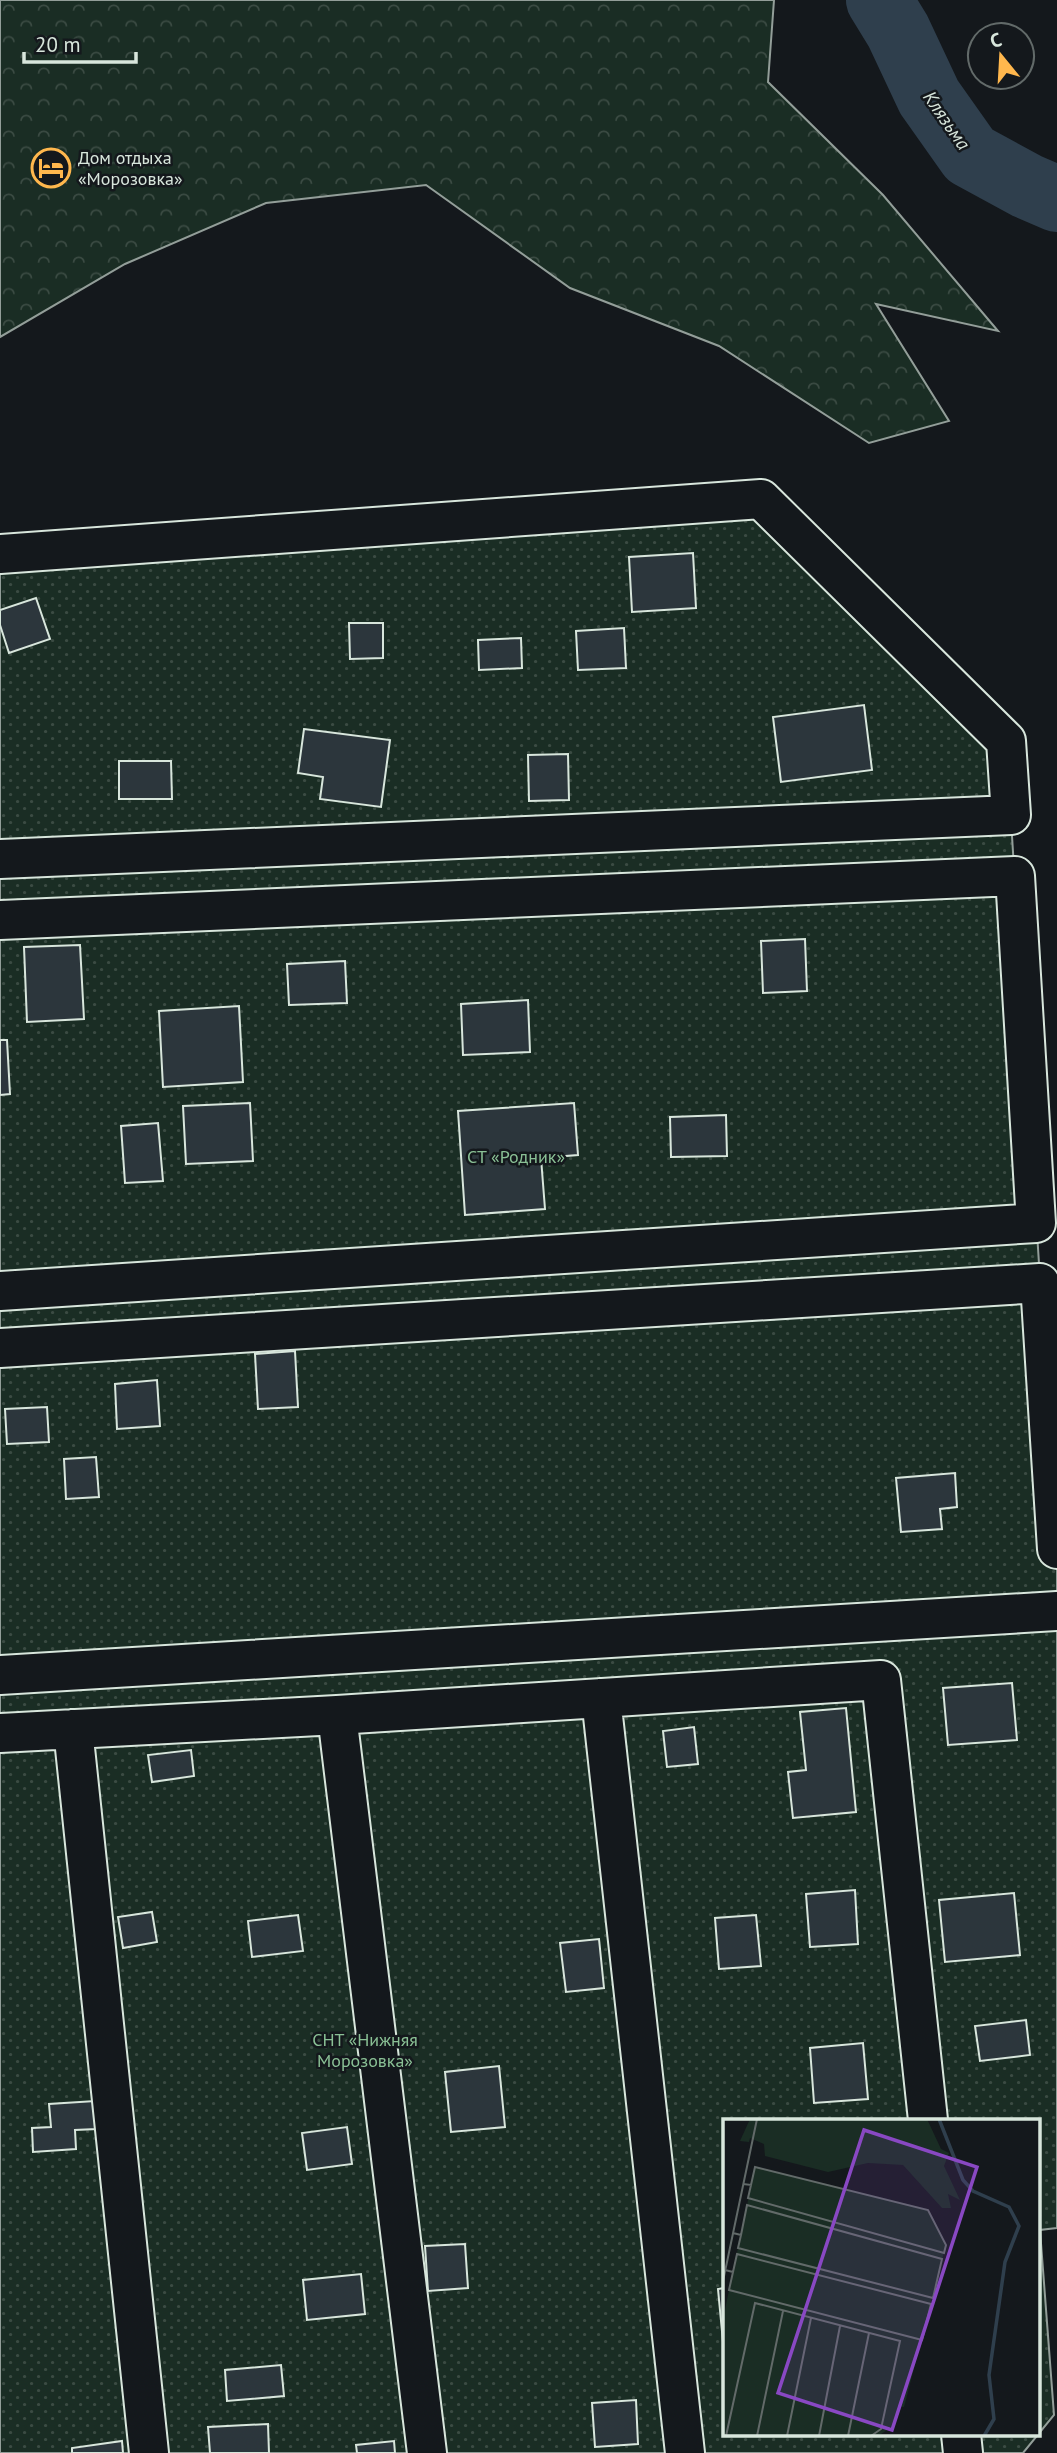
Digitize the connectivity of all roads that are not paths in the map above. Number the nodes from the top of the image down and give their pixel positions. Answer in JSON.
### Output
{"nodes":[{"id":1,"x":0,"y":554,"type":"edge"},
{"id":2,"x":1011,"y":814,"type":"junction"},
{"id":3,"x":0,"y":859,"type":"edge"},
{"id":4,"x":1015,"y":876,"type":"junction"},
{"id":5,"x":0,"y":920,"type":"edge"},
{"id":6,"x":1037,"y":1223,"type":"junction"},
{"id":7,"x":1040,"y":1283,"type":"junction"},
{"id":8,"x":0,"y":1291,"type":"edge"},
{"id":9,"x":0,"y":1348,"type":"edge"},
{"id":10,"x":1057,"y":1549,"type":"edge"},
{"id":11,"x":1057,"y":1611,"type":"edge"},
{"id":12,"x":0,"y":1675,"type":"edge"},
{"id":13,"x":601,"y":1698,"type":"junction"},
{"id":14,"x":337,"y":1715,"type":"junction"},
{"id":15,"x":73,"y":1730,"type":"junction"},
{"id":16,"x":0,"y":1733,"type":"edge"},
{"id":17,"x":928,"y":2119,"type":"edge"},
{"id":18,"x":149,"y":2453,"type":"edge"},
{"id":19,"x":427,"y":2453,"type":"edge"},
{"id":20,"x":685,"y":2453,"type":"edge"}],
"edges":[{"from":1,"to":2,"type":"lane"},
{"from":2,"to":3,"type":"lane"},
{"from":2,"to":4,"type":"lane"},
{"from":4,"to":5,"type":"lane"},
{"from":4,"to":6,"type":"lane"},
{"from":6,"to":7,"type":"lane"},
{"from":6,"to":8,"type":"lane"},
{"from":7,"to":9,"type":"lane"},
{"from":7,"to":10,"type":"lane"},
{"from":11,"to":12,"type":"lane"},
{"from":13,"to":14,"type":"lane"},
{"from":13,"to":17,"type":"lane"},
{"from":13,"to":20,"type":"lane"},
{"from":14,"to":15,"type":"lane"},
{"from":14,"to":19,"type":"lane"},
{"from":15,"to":16,"type":"lane"},
{"from":15,"to":18,"type":"lane"}]}
